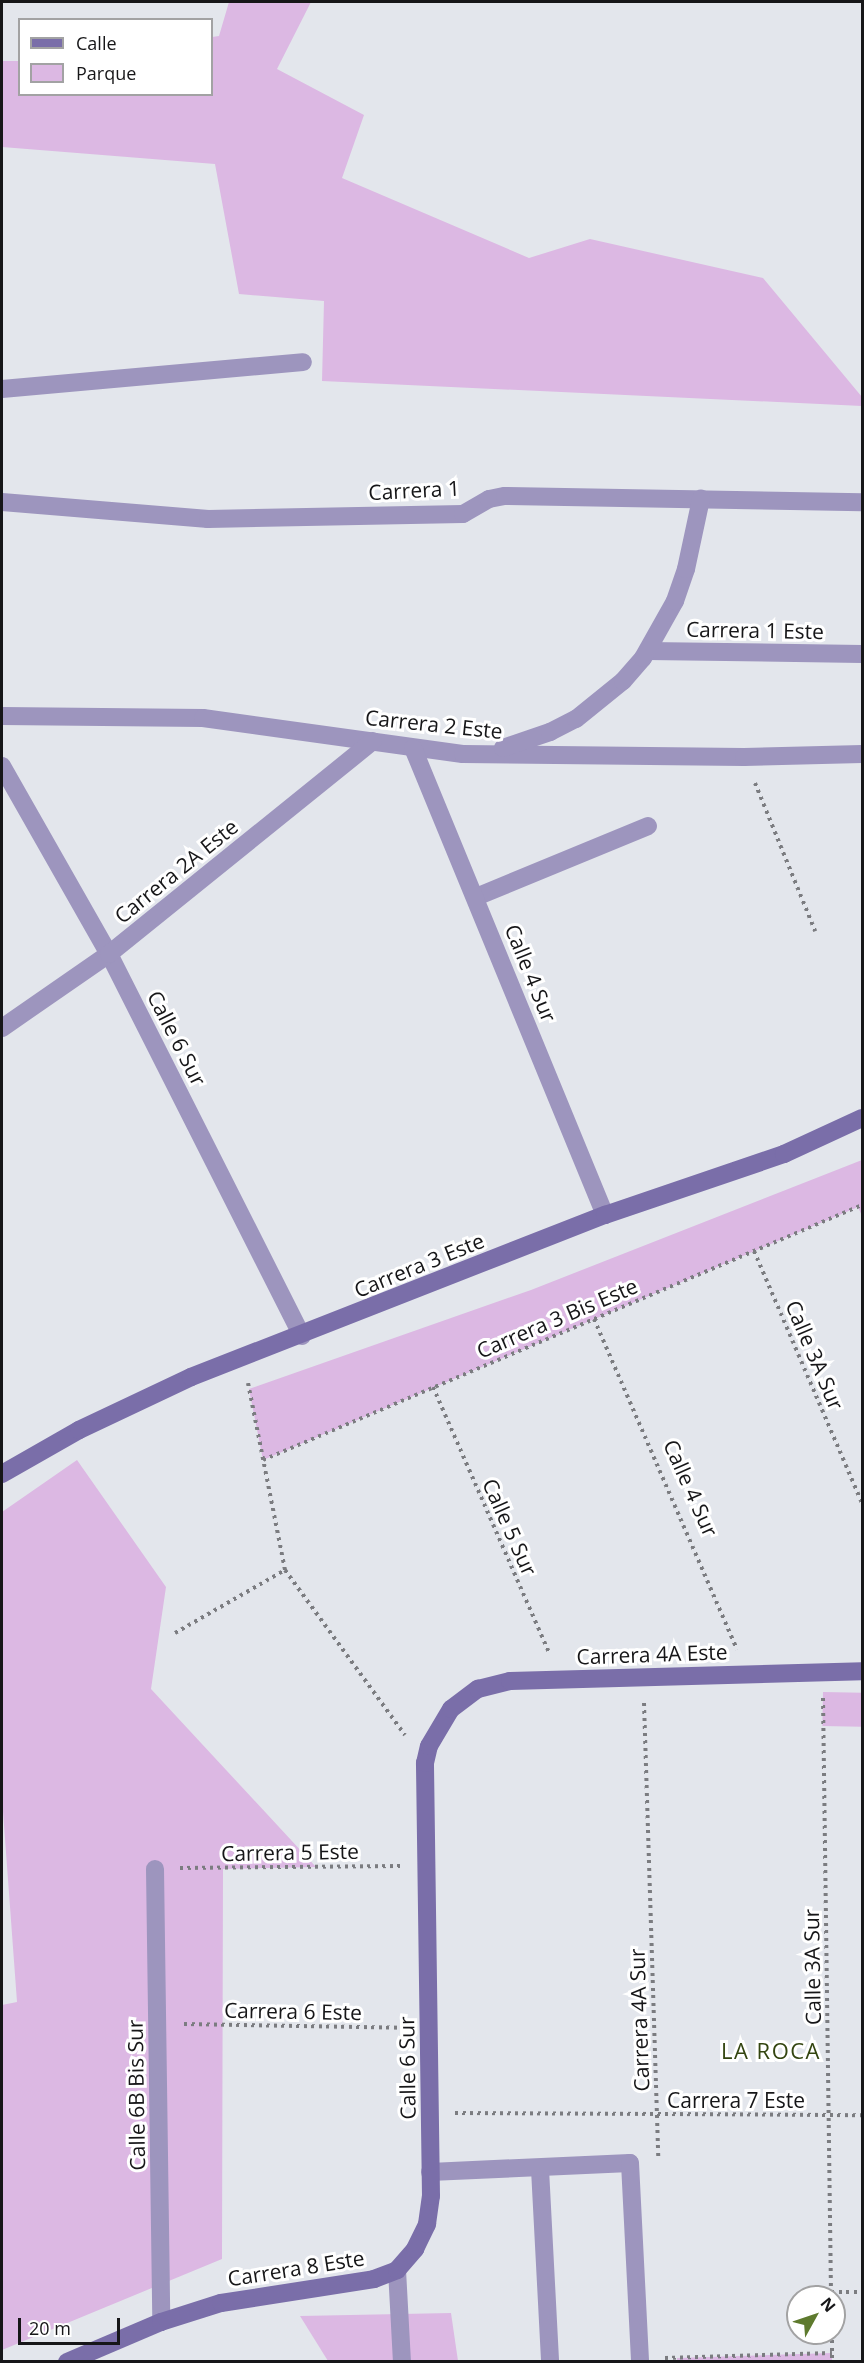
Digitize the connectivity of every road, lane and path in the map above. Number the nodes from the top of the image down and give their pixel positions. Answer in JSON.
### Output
{"nodes":[{"id":1,"x":303,"y":362,"type":"dead end"},
{"id":2,"x":2,"y":388,"type":"edge"},
{"id":3,"x":700,"y":499,"type":"junction"},
{"id":4,"x":2,"y":502,"type":"edge"},
{"id":5,"x":862,"y":502,"type":"edge"},
{"id":6,"x":648,"y":651,"type":"junction"},
{"id":7,"x":862,"y":654,"type":"edge"},
{"id":8,"x":2,"y":716,"type":"edge"},
{"id":9,"x":374,"y":741,"type":"junction"},
{"id":10,"x":413,"y":748,"type":"junction"},
{"id":11,"x":463,"y":754,"type":"junction"},
{"id":12,"x":862,"y":754,"type":"edge"},
{"id":13,"x":744,"y":757,"type":"junction"},
{"id":14,"x":2,"y":766,"type":"edge"},
{"id":15,"x":648,"y":826,"type":"dead end"},
{"id":16,"x":476,"y":897,"type":"junction"},
{"id":17,"x":815,"y":931,"type":"dead end"},
{"id":18,"x":109,"y":954,"type":"junction"},
{"id":19,"x":2,"y":1028,"type":"edge"},
{"id":20,"x":862,"y":1118,"type":"edge"},
{"id":21,"x":862,"y":1205,"type":"edge"},
{"id":22,"x":605,"y":1215,"type":"junction"},
{"id":23,"x":754,"y":1251,"type":"junction"},
{"id":24,"x":594,"y":1319,"type":"junction"},
{"id":25,"x":302,"y":1336,"type":"junction"},
{"id":26,"x":243,"y":1358,"type":"junction"},
{"id":27,"x":433,"y":1387,"type":"junction"},
{"id":28,"x":263,"y":1460,"type":"junction"},
{"id":29,"x":2,"y":1474,"type":"edge"},
{"id":30,"x":862,"y":1503,"type":"edge"},
{"id":31,"x":285,"y":1570,"type":"junction"},
{"id":32,"x":175,"y":1633,"type":"dead end"},
{"id":33,"x":862,"y":1671,"type":"edge"},
{"id":34,"x":823,"y":1672,"type":"junction"},
{"id":35,"x":748,"y":1674,"type":"junction"},
{"id":36,"x":644,"y":1677,"type":"junction"},
{"id":37,"x":560,"y":1679,"type":"junction"},
{"id":38,"x":451,"y":1709,"type":"joint"},
{"id":39,"x":426,"y":1763,"type":"junction"},
{"id":40,"x":426,"y":1866,"type":"junction"},
{"id":41,"x":155,"y":1869,"type":"joint"},
{"id":42,"x":157,"y":2023,"type":"junction"},
{"id":43,"x":429,"y":2029,"type":"junction"},
{"id":44,"x":430,"y":2112,"type":"junction"},
{"id":45,"x":828,"y":2114,"type":"junction"},
{"id":46,"x":862,"y":2115,"type":"edge"},
{"id":47,"x":657,"y":2116,"type":"junction"},
{"id":48,"x":658,"y":2162,"type":"dead end"},
{"id":49,"x":540,"y":2169,"type":"junction"},
{"id":50,"x":430,"y":2172,"type":"junction"},
{"id":51,"x":397,"y":2270,"type":"junction"},
{"id":52,"x":831,"y":2285,"type":"edge"},
{"id":53,"x":862,"y":2292,"type":"edge"},
{"id":54,"x":846,"y":2294,"type":"edge"},
{"id":55,"x":161,"y":2322,"type":"junction"},
{"id":56,"x":832,"y":2345,"type":"edge"},
{"id":57,"x":664,"y":2347,"type":"dead end"},
{"id":58,"x":832,"y":2353,"type":"junction"},
{"id":59,"x":664,"y":2360,"type":"edge"},
{"id":60,"x":67,"y":2361,"type":"edge"},
{"id":61,"x":402,"y":2361,"type":"edge"},
{"id":62,"x":550,"y":2361,"type":"edge"},
{"id":63,"x":639,"y":2361,"type":"edge"},
{"id":64,"x":832,"y":2361,"type":"edge"}],
"edges":[{"from":1,"to":2,"type":"street"},
{"from":3,"to":4,"type":"street","name":"Carrera 1"},
{"from":3,"to":5,"type":"street","name":"Carrera 1"},
{"from":3,"to":6,"type":"street"},
{"from":6,"to":7,"type":"street","name":"Carrera 1 Este"},
{"from":6,"to":11,"type":"street"},
{"from":8,"to":9,"type":"street","name":"Carrera 2 Este"},
{"from":9,"to":10,"type":"street","name":"Carrera 2 Este"},
{"from":9,"to":18,"type":"street","name":"Carrera 2A Este"},
{"from":10,"to":11,"type":"street","name":"Carrera 2 Este"},
{"from":10,"to":16,"type":"street","name":"Calle 4 Sur"},
{"from":11,"to":13,"type":"street","name":"Carrera 2 Este"},
{"from":12,"to":13,"type":"street","name":"Carrera 2 Este"},
{"from":13,"to":17,"type":"path"},
{"from":14,"to":18,"type":"street","name":"Calle 6 Sur"},
{"from":15,"to":16,"type":"street"},
{"from":16,"to":22,"type":"street","name":"Calle 4 Sur"},
{"from":18,"to":19,"type":"street","name":"Carrera 2A Este"},
{"from":18,"to":25,"type":"street","name":"Calle 6 Sur"},
{"from":20,"to":22,"type":"street","name":"Carrera 3 Este"},
{"from":21,"to":23,"type":"path","name":"Carrera 3 Bis Este"},
{"from":22,"to":25,"type":"street","name":"Carrera 3 Este"},
{"from":23,"to":24,"type":"path","name":"Carrera 3 Bis Este"},
{"from":23,"to":30,"type":"path","name":"Calle 3A Sur"},
{"from":24,"to":27,"type":"path","name":"Carrera 3 Bis Este"},
{"from":24,"to":35,"type":"path","name":"Calle 4 Sur"},
{"from":25,"to":26,"type":"street","name":"Carrera 3 Este"},
{"from":26,"to":28,"type":"path"},
{"from":26,"to":29,"type":"street","name":"Carrera 3 Este"},
{"from":27,"to":28,"type":"path","name":"Carrera 3 Bis Este"},
{"from":27,"to":37,"type":"path","name":"Calle 5 Sur"},
{"from":28,"to":31,"type":"path"},
{"from":31,"to":32,"type":"path"},
{"from":31,"to":39,"type":"path"},
{"from":33,"to":34,"type":"street","name":"Carrera 4A Este"},
{"from":34,"to":35,"type":"street","name":"Carrera 4A Este"},
{"from":34,"to":45,"type":"path","name":"Calle 3A Sur"},
{"from":35,"to":36,"type":"street","name":"Carrera 4A Este"},
{"from":36,"to":37,"type":"street","name":"Carrera 4A Este"},
{"from":36,"to":47,"type":"path","name":"Carrera 4A Sur"},
{"from":37,"to":38,"type":"street","name":"Carrera 4A Este"},
{"from":38,"to":39,"type":"street","name":"Calle 6 Sur"},
{"from":39,"to":40,"type":"street","name":"Calle 6 Sur"},
{"from":40,"to":41,"type":"path","name":"Carrera 5 Este"},
{"from":40,"to":43,"type":"street","name":"Calle 6 Sur"},
{"from":41,"to":42,"type":"street","name":"Calle 6B Bis Sur"},
{"from":42,"to":43,"type":"path","name":"Carrera 6 Este"},
{"from":42,"to":55,"type":"street","name":"Calle 6B Bis Sur"},
{"from":43,"to":44,"type":"street","name":"Calle 6 Sur"},
{"from":44,"to":47,"type":"path","name":"Carrera 7 Este"},
{"from":44,"to":50,"type":"street","name":"Calle 6 Sur"},
{"from":45,"to":46,"type":"path","name":"Carrera 7 Este"},
{"from":45,"to":47,"type":"path","name":"Carrera 7 Este"},
{"from":45,"to":52,"type":"path","name":"Calle 3A Sur"},
{"from":47,"to":48,"type":"path","name":"Carrera 4A Sur"},
{"from":49,"to":50,"type":"street"},
{"from":49,"to":62,"type":"street"},
{"from":49,"to":63,"type":"street"},
{"from":50,"to":51,"type":"street","name":"Calle 6 Sur"},
{"from":51,"to":55,"type":"street","name":"Carrera 8 Este"},
{"from":51,"to":61,"type":"street"},
{"from":53,"to":54,"type":"path"},
{"from":55,"to":60,"type":"street","name":"Carrera 8 Este"},
{"from":56,"to":58,"type":"path"},
{"from":57,"to":59,"type":"path"},
{"from":58,"to":59,"type":"path"},
{"from":58,"to":64,"type":"path"}]}
